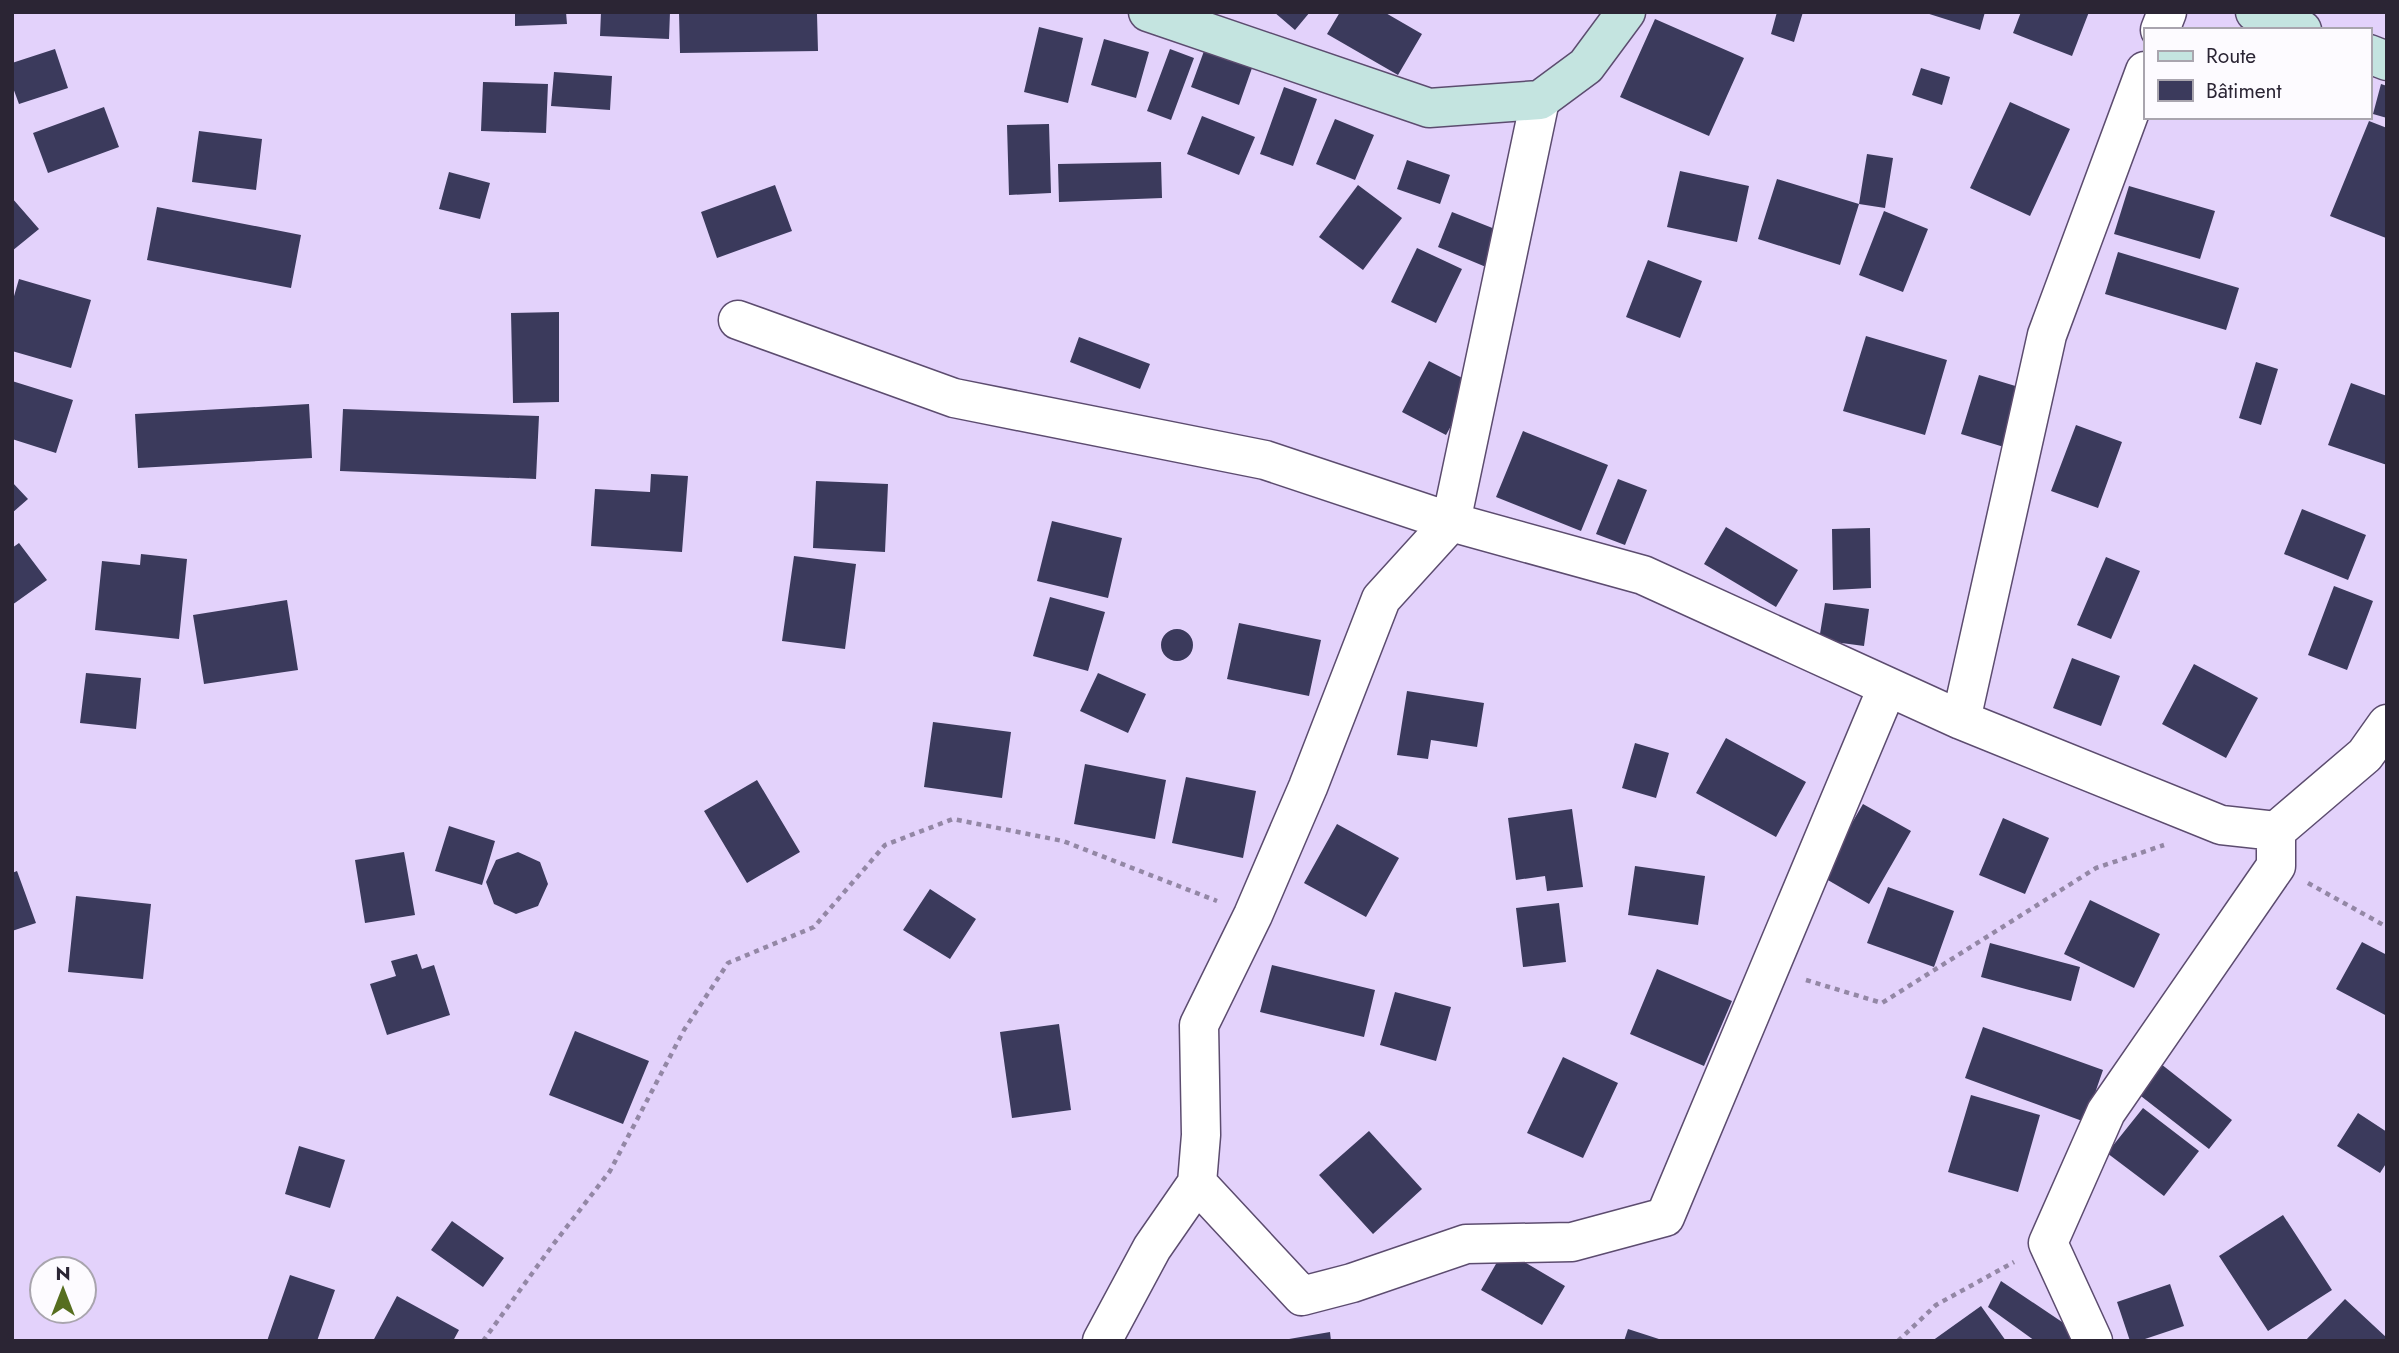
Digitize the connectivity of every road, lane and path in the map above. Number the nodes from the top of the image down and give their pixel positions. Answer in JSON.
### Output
{"nodes":[{"id":1,"x":1148,"y":12,"type":"edge"},
{"id":2,"x":1626,"y":12,"type":"edge"},
{"id":3,"x":2255,"y":12,"type":"edge"},
{"id":4,"x":2297,"y":28,"type":"edge"},
{"id":5,"x":2144,"y":74,"type":"edge"},
{"id":6,"x":1540,"y":100,"type":"junction"},
{"id":7,"x":738,"y":320,"type":"dead end"},
{"id":8,"x":1451,"y":522,"type":"junction"},
{"id":9,"x":1887,"y":688,"type":"junction"},
{"id":10,"x":1961,"y":720,"type":"junction"},
{"id":11,"x":2387,"y":724,"type":"edge"},
{"id":12,"x":2221,"y":825,"type":"junction"},
{"id":13,"x":2276,"y":848,"type":"junction"},
{"id":14,"x":1253,"y":915,"type":"junction"},
{"id":15,"x":2387,"y":928,"type":"edge"},
{"id":16,"x":1769,"y":969,"type":"junction"},
{"id":17,"x":1197,"y":1183,"type":"junction"},
{"id":18,"x":2048,"y":1243,"type":"junction"},
{"id":19,"x":483,"y":1341,"type":"edge"},
{"id":20,"x":1102,"y":1341,"type":"edge"},
{"id":21,"x":1898,"y":1341,"type":"edge"},
{"id":22,"x":2092,"y":1341,"type":"edge"}],
"edges":[{"from":1,"to":6,"type":"street"},
{"from":2,"to":6,"type":"street"},
{"from":3,"to":4,"type":"street"},
{"from":5,"to":10,"type":"street"},
{"from":6,"to":8,"type":"street"},
{"from":7,"to":8,"type":"street"},
{"from":8,"to":9,"type":"street"},
{"from":8,"to":14,"type":"street"},
{"from":9,"to":10,"type":"street"},
{"from":9,"to":16,"type":"street"},
{"from":10,"to":12,"type":"street"},
{"from":11,"to":13,"type":"street"},
{"from":12,"to":13,"type":"street"},
{"from":12,"to":16,"type":"path"},
{"from":13,"to":15,"type":"path"},
{"from":13,"to":18,"type":"street"},
{"from":14,"to":17,"type":"street"},
{"from":14,"to":19,"type":"path"},
{"from":16,"to":17,"type":"street"},
{"from":17,"to":20,"type":"street"},
{"from":18,"to":21,"type":"path"},
{"from":18,"to":22,"type":"street"}]}
